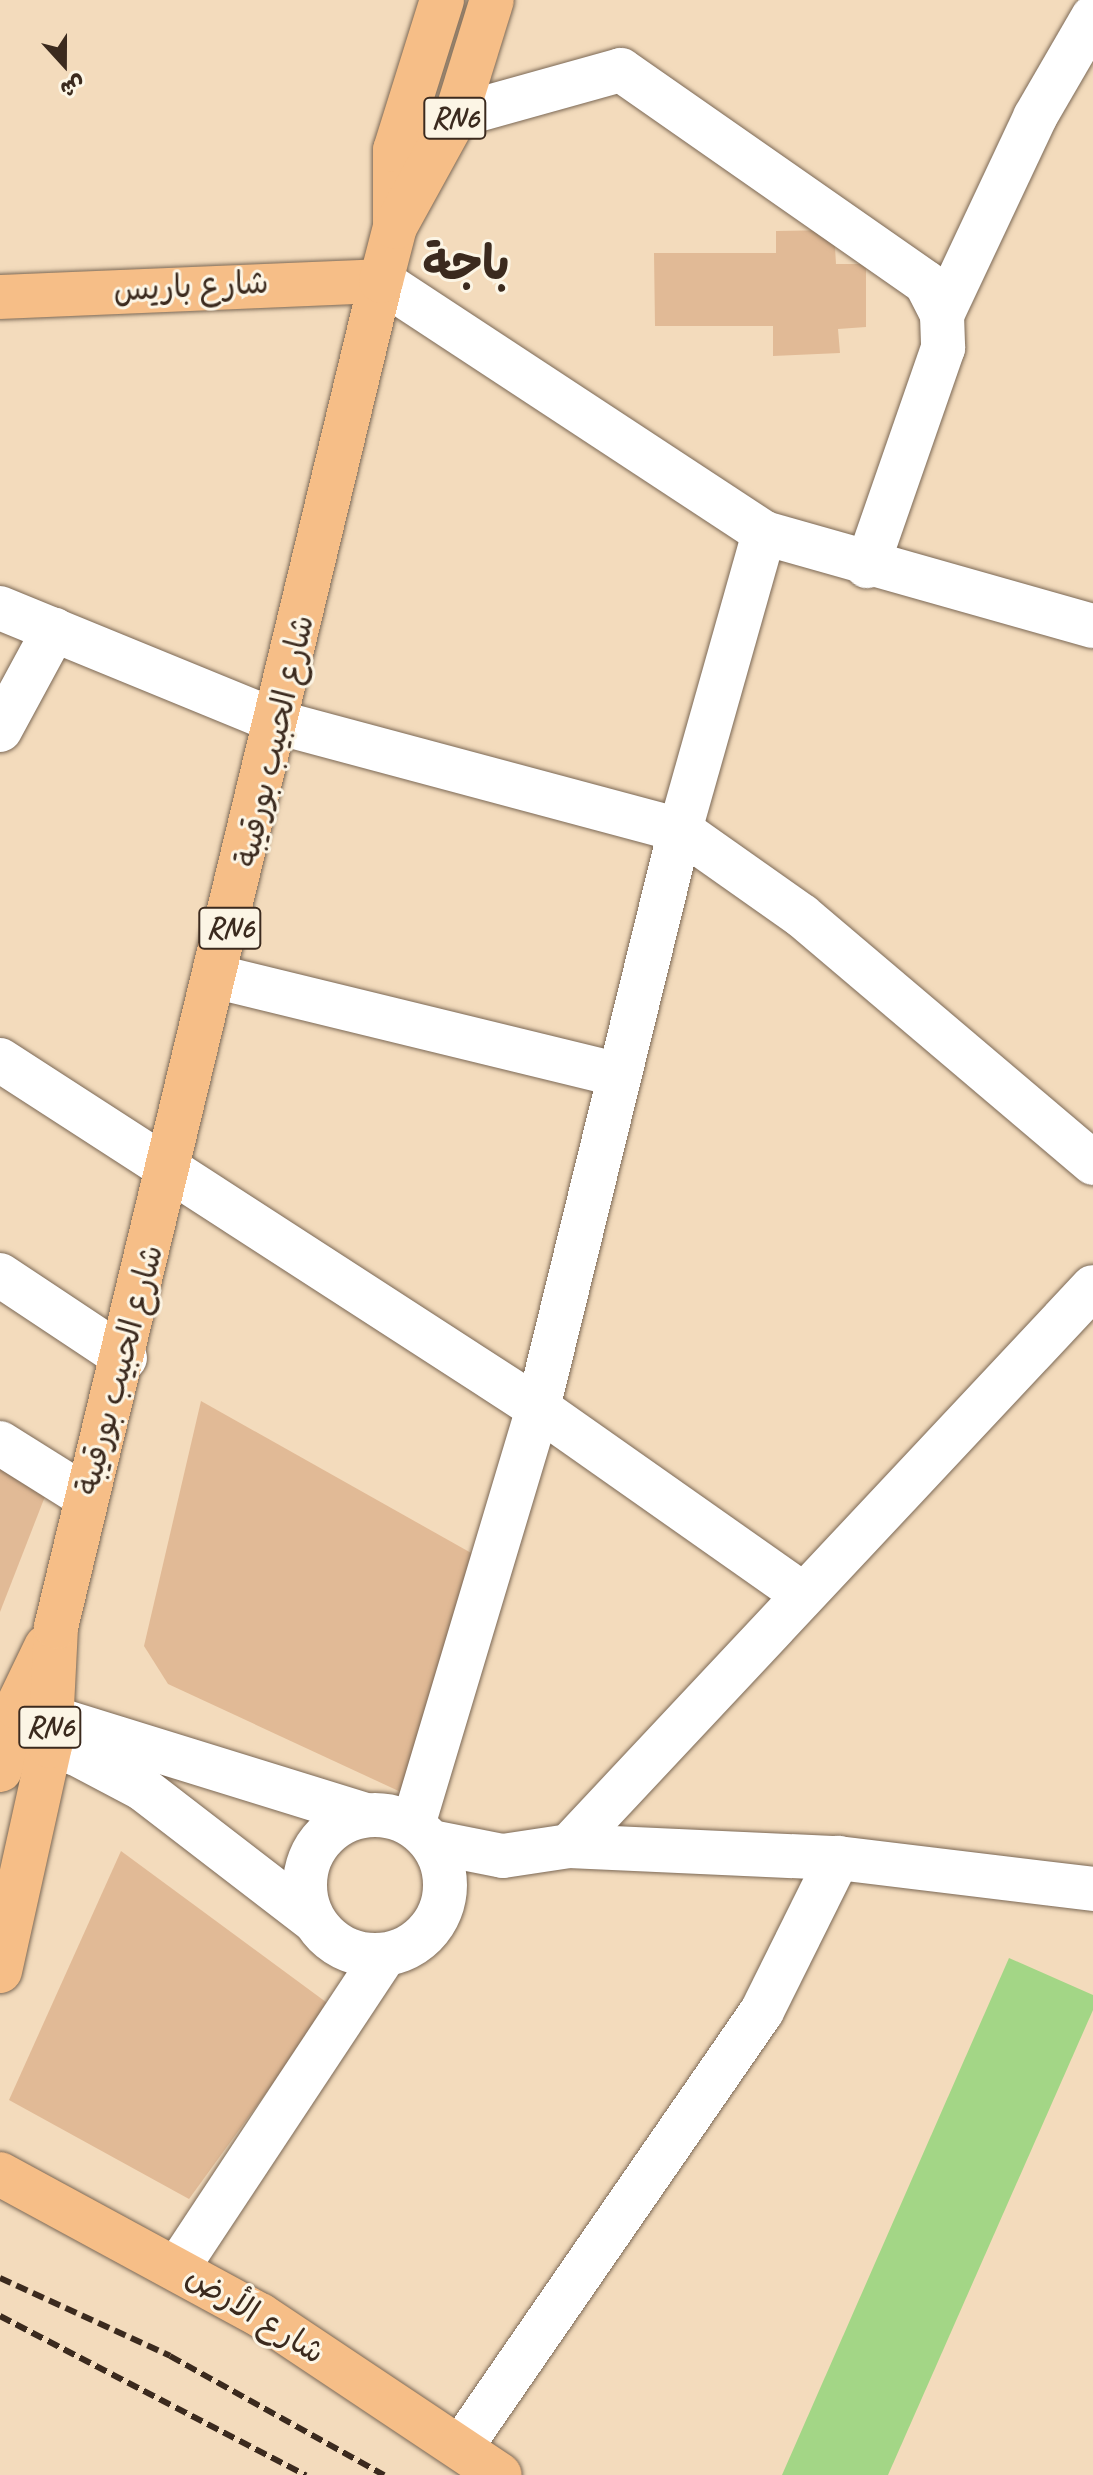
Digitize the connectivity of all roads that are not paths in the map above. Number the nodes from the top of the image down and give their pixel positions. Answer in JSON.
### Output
{"nodes":[{"id":1,"x":442,"y":0,"type":"edge"},
{"id":2,"x":492,"y":0,"type":"edge"},
{"id":3,"x":1093,"y":17,"type":"edge"},
{"id":4,"x":456,"y":116,"type":"junction"},
{"id":5,"x":395,"y":227,"type":"junction"},
{"id":6,"x":381,"y":281,"type":"junction"},
{"id":7,"x":0,"y":297,"type":"edge"},
{"id":8,"x":942,"y":315,"type":"junction"},
{"id":9,"x":764,"y":533,"type":"junction"},
{"id":10,"x":867,"y":566,"type":"junction"},
{"id":11,"x":0,"y":608,"type":"edge"},
{"id":12,"x":1093,"y":626,"type":"edge"},
{"id":13,"x":54,"y":630,"type":"junction"},
{"id":14,"x":280,"y":723,"type":"junction"},
{"id":15,"x":0,"y":730,"type":"edge"},
{"id":16,"x":680,"y":830,"type":"junction"},
{"id":17,"x":218,"y":977,"type":"junction"},
{"id":18,"x":0,"y":1060,"type":"edge"},
{"id":19,"x":619,"y":1075,"type":"junction"},
{"id":20,"x":1093,"y":1163,"type":"edge"},
{"id":21,"x":173,"y":1166,"type":"junction"},
{"id":22,"x":0,"y":1275,"type":"edge"},
{"id":23,"x":1093,"y":1287,"type":"edge"},
{"id":24,"x":125,"y":1358,"type":"junction"},
{"id":25,"x":538,"y":1408,"type":"junction"},
{"id":26,"x":0,"y":1443,"type":"edge"},
{"id":27,"x":86,"y":1497,"type":"junction"},
{"id":28,"x":800,"y":1592,"type":"junction"},
{"id":29,"x":18,"y":1730,"type":"edge"},
{"id":30,"x":366,"y":1815,"type":"junction"},
{"id":31,"x":422,"y":1834,"type":"junction"},
{"id":32,"x":569,"y":1846,"type":"junction"},
{"id":33,"x":503,"y":1856,"type":"junction"},
{"id":34,"x":838,"y":1858,"type":"junction"},
{"id":35,"x":1093,"y":1889,"type":"edge"},
{"id":36,"x":440,"y":1915,"type":"junction"},
{"id":37,"x":313,"y":1920,"type":"junction"},
{"id":38,"x":384,"y":1956,"type":"junction"},
{"id":39,"x":0,"y":1971,"type":"edge"},
{"id":40,"x":0,"y":2174,"type":"edge"},
{"id":41,"x":178,"y":2267,"type":"junction"},
{"id":42,"x":461,"y":2447,"type":"junction"},
{"id":43,"x":500,"y":2475,"type":"edge"}],
"edges":[{"from":1,"to":5,"type":"main road","name":"شارع الحبيب بورقيبة","number":"RN6"},
{"from":2,"to":4,"type":"main road","name":"شارع الحبيب بورقيبة","number":"RN6"},
{"from":3,"to":8,"type":"street"},
{"from":4,"to":5,"type":"main road","name":"شارع الحبيب بورقيبة","number":"RN6"},
{"from":4,"to":8,"type":"street"},
{"from":5,"to":6,"type":"main road","name":"شارع الحبيب بورقيبة","number":"RN6"},
{"from":6,"to":7,"type":"main road","name":"شارع باريس"},
{"from":6,"to":9,"type":"street"},
{"from":6,"to":14,"type":"main road","name":"شارع الحبيب بورقيبة","number":"RN6"},
{"from":8,"to":10,"type":"street"},
{"from":9,"to":10,"type":"street"},
{"from":9,"to":16,"type":"street"},
{"from":10,"to":12,"type":"street"},
{"from":11,"to":13,"type":"street"},
{"from":13,"to":14,"type":"street"},
{"from":13,"to":15,"type":"street"},
{"from":14,"to":16,"type":"street"},
{"from":14,"to":17,"type":"main road","name":"شارع الحبيب بورقيبة","number":"RN6"},
{"from":16,"to":19,"type":"street"},
{"from":16,"to":20,"type":"street"},
{"from":17,"to":19,"type":"street"},
{"from":17,"to":21,"type":"main road","name":"شارع الحبيب بورقيبة","number":"RN6"},
{"from":18,"to":21,"type":"street"},
{"from":19,"to":25,"type":"street"},
{"from":21,"to":24,"type":"main road","name":"شارع الحبيب بورقيبة","number":"RN6"},
{"from":21,"to":25,"type":"street"},
{"from":22,"to":24,"type":"street"},
{"from":23,"to":28,"type":"street"},
{"from":24,"to":27,"type":"main road","name":"شارع الحبيب بورقيبة","number":"RN6"},
{"from":25,"to":28,"type":"street"},
{"from":25,"to":31,"type":"street"},
{"from":26,"to":27,"type":"street"},
{"from":27,"to":29,"type":"main road","name":"شارع الحبيب بورقيبة","number":"RN6"},
{"from":28,"to":32,"type":"street"},
{"from":29,"to":30,"type":"street"},
{"from":29,"to":37,"type":"street"},
{"from":29,"to":39,"type":"main road","number":"RN6"},
{"from":30,"to":31,"type":"street"},
{"from":30,"to":37,"type":"street"},
{"from":31,"to":33,"type":"street"},
{"from":31,"to":36,"type":"street"},
{"from":32,"to":33,"type":"street"},
{"from":32,"to":34,"type":"street"},
{"from":33,"to":36,"type":"street"},
{"from":34,"to":35,"type":"street"},
{"from":34,"to":42,"type":"street"},
{"from":36,"to":38,"type":"street"},
{"from":37,"to":38,"type":"street"},
{"from":38,"to":41,"type":"street"},
{"from":40,"to":41,"type":"main road","name":"شارع الأرض"},
{"from":41,"to":42,"type":"main road","name":"شارع الأرض"},
{"from":42,"to":43,"type":"main road","name":"شارع الأرض"}]}
